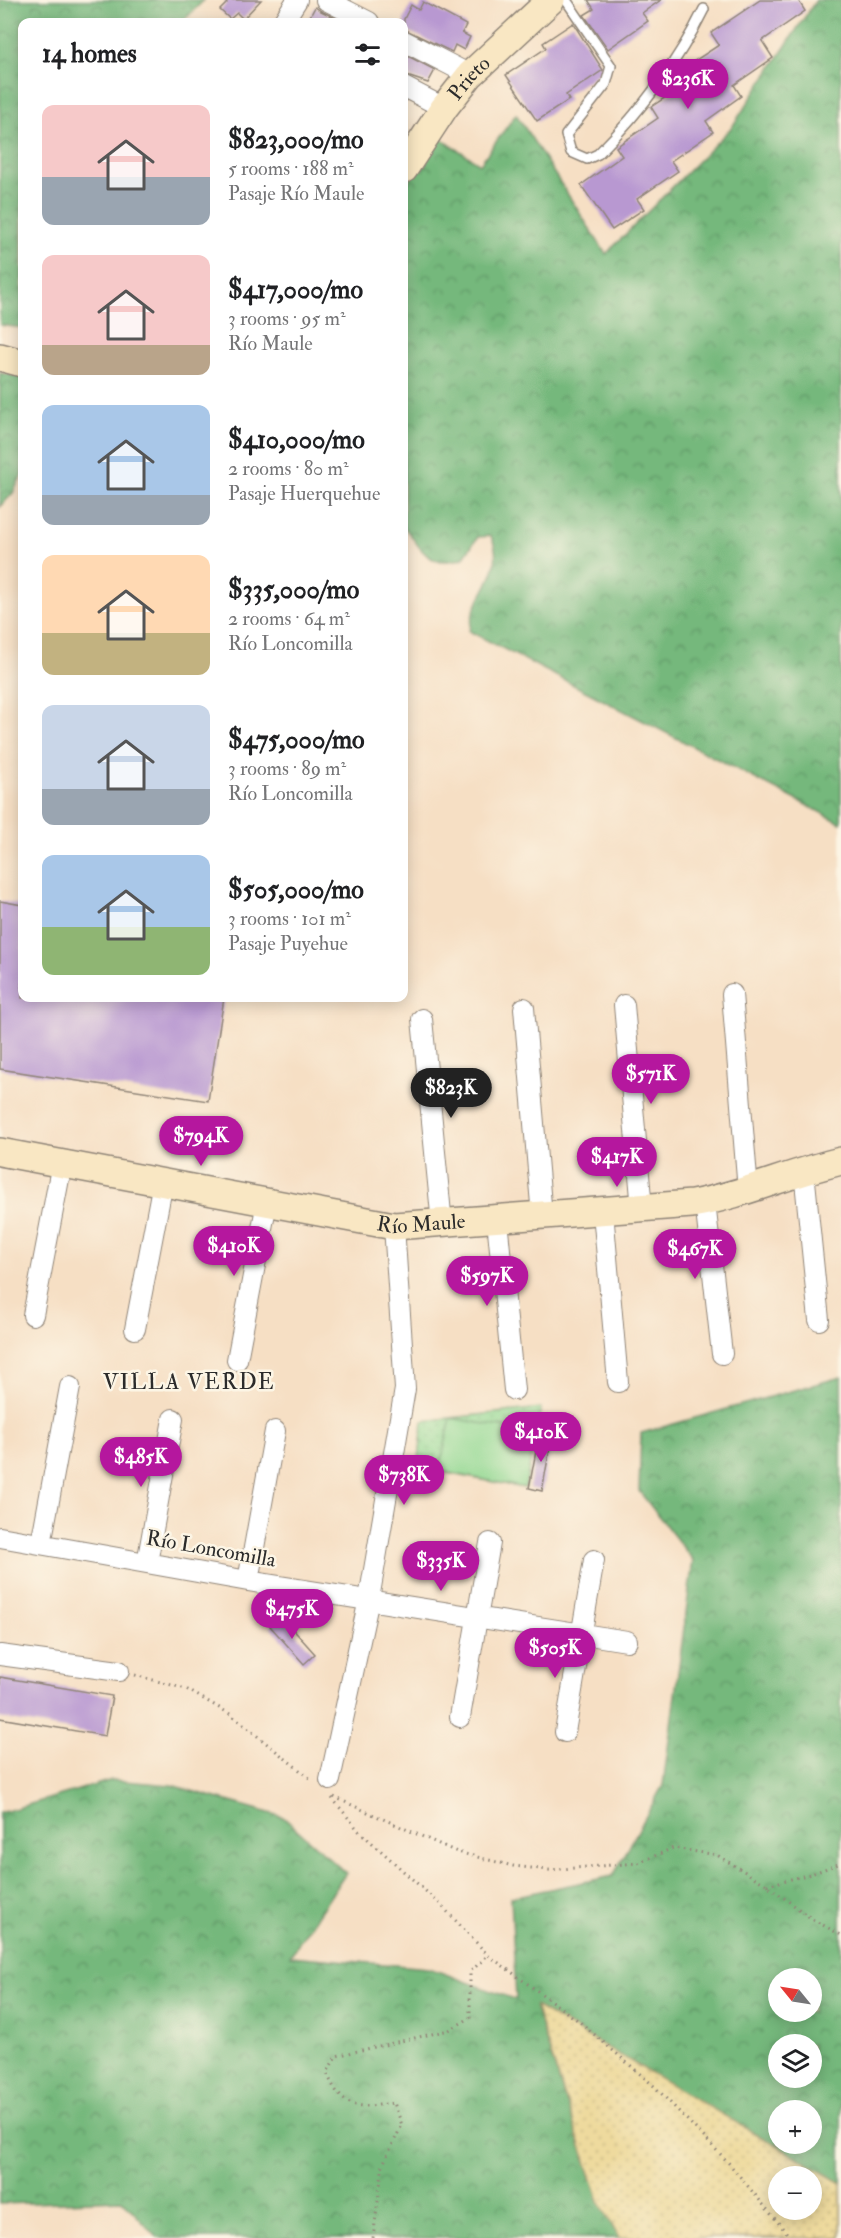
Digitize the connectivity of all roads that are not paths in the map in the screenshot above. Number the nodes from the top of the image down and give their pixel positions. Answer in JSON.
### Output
{"nodes":[{"id":1,"x":297,"y":0,"type":"edge"},
{"id":2,"x":326,"y":0,"type":"edge"},
{"id":3,"x":551,"y":0,"type":"edge"},
{"id":4,"x":566,"y":0,"type":"edge"},
{"id":5,"x":704,"y":9,"type":"dead end"},
{"id":6,"x":286,"y":18,"type":"edge"},
{"id":7,"x":361,"y":18,"type":"edge"},
{"id":8,"x":408,"y":42,"type":"edge"},
{"id":9,"x":470,"y":75,"type":"junction"},
{"id":10,"x":408,"y":89,"type":"edge"},
{"id":11,"x":444,"y":108,"type":"junction"},
{"id":12,"x":408,"y":163,"type":"edge"},
{"id":13,"x":0,"y":357,"type":"edge"},
{"id":14,"x":18,"y":362,"type":"edge"},
{"id":15,"x":732,"y":994,"type":"dead end"},
{"id":16,"x":624,"y":1005,"type":"dead end"},
{"id":17,"x":524,"y":1008,"type":"dead end"},
{"id":18,"x":422,"y":1019,"type":"dead end"},
{"id":19,"x":0,"y":1152,"type":"edge"},
{"id":20,"x":841,"y":1161,"type":"edge"},
{"id":21,"x":62,"y":1163,"type":"junction"},
{"id":22,"x":804,"y":1170,"type":"junction"},
{"id":23,"x":163,"y":1182,"type":"junction"},
{"id":24,"x":748,"y":1191,"type":"junction"},
{"id":25,"x":267,"y":1202,"type":"junction"},
{"id":26,"x":705,"y":1202,"type":"junction"},
{"id":27,"x":642,"y":1209,"type":"junction"},
{"id":28,"x":603,"y":1212,"type":"junction"},
{"id":29,"x":542,"y":1216,"type":"junction"},
{"id":30,"x":496,"y":1220,"type":"junction"},
{"id":31,"x":442,"y":1224,"type":"junction"},
{"id":32,"x":394,"y":1226,"type":"junction"},
{"id":33,"x":33,"y":1315,"type":"dead end"},
{"id":34,"x":819,"y":1320,"type":"dead end"},
{"id":35,"x":135,"y":1329,"type":"dead end"},
{"id":36,"x":722,"y":1354,"type":"dead end"},
{"id":37,"x":237,"y":1360,"type":"dead end"},
{"id":38,"x":618,"y":1382,"type":"dead end"},
{"id":39,"x":70,"y":1388,"type":"dead end"},
{"id":40,"x":514,"y":1390,"type":"dead end"},
{"id":41,"x":173,"y":1419,"type":"dead end"},
{"id":42,"x":275,"y":1431,"type":"dead end"},
{"id":43,"x":0,"y":1537,"type":"edge"},
{"id":44,"x":490,"y":1543,"type":"dead end"},
{"id":45,"x":41,"y":1544,"type":"junction"},
{"id":46,"x":594,"y":1560,"type":"dead end"},
{"id":47,"x":147,"y":1563,"type":"junction"},
{"id":48,"x":248,"y":1581,"type":"junction"},
{"id":49,"x":369,"y":1599,"type":"junction"},
{"id":50,"x":477,"y":1617,"type":"junction"},
{"id":51,"x":583,"y":1632,"type":"junction"},
{"id":52,"x":627,"y":1641,"type":"dead end"},
{"id":53,"x":0,"y":1656,"type":"edge"},
{"id":54,"x":119,"y":1671,"type":"road end"},
{"id":55,"x":460,"y":1717,"type":"dead end"},
{"id":56,"x":565,"y":1732,"type":"dead end"},
{"id":57,"x":329,"y":1787,"type":"road end"}],
"edges":[{"from":1,"to":6,"type":"street"},
{"from":2,"to":7,"type":"street"},
{"from":3,"to":9,"type":"street","name":"Prieto"},
{"from":4,"to":5,"type":"lane"},
{"from":8,"to":9,"type":"street"},
{"from":9,"to":11,"type":"street","name":"Prieto"},
{"from":10,"to":11,"type":"street"},
{"from":11,"to":12,"type":"street","name":"Prieto"},
{"from":13,"to":14,"type":"street"},
{"from":15,"to":24,"type":"street"},
{"from":16,"to":27,"type":"street"},
{"from":17,"to":29,"type":"street"},
{"from":18,"to":31,"type":"street"},
{"from":19,"to":21,"type":"street","name":"Río Maule"},
{"from":20,"to":22,"type":"street","name":"Río Maule"},
{"from":21,"to":23,"type":"street","name":"Río Maule"},
{"from":21,"to":33,"type":"street"},
{"from":22,"to":24,"type":"street","name":"Río Maule"},
{"from":22,"to":34,"type":"street"},
{"from":23,"to":25,"type":"street","name":"Río Maule"},
{"from":23,"to":35,"type":"street"},
{"from":24,"to":26,"type":"street","name":"Río Maule"},
{"from":25,"to":32,"type":"street","name":"Río Maule"},
{"from":25,"to":37,"type":"street"},
{"from":26,"to":27,"type":"street","name":"Río Maule"},
{"from":26,"to":36,"type":"street"},
{"from":27,"to":28,"type":"street","name":"Río Maule"},
{"from":28,"to":29,"type":"street","name":"Río Maule"},
{"from":28,"to":38,"type":"street"},
{"from":29,"to":30,"type":"street","name":"Río Maule"},
{"from":30,"to":31,"type":"street","name":"Río Maule"},
{"from":30,"to":40,"type":"street"},
{"from":31,"to":32,"type":"street","name":"Río Maule"},
{"from":32,"to":49,"type":"street"},
{"from":39,"to":45,"type":"street"},
{"from":41,"to":47,"type":"street"},
{"from":42,"to":48,"type":"street"},
{"from":43,"to":45,"type":"street","name":"Río Loncomilla"},
{"from":44,"to":50,"type":"street"},
{"from":45,"to":47,"type":"street","name":"Río Loncomilla"},
{"from":46,"to":51,"type":"street"},
{"from":47,"to":48,"type":"street","name":"Río Loncomilla"},
{"from":48,"to":49,"type":"street","name":"Río Loncomilla"},
{"from":49,"to":50,"type":"street","name":"Río Loncomilla"},
{"from":49,"to":57,"type":"street"},
{"from":50,"to":51,"type":"street","name":"Río Loncomilla"},
{"from":50,"to":55,"type":"street"},
{"from":51,"to":52,"type":"street","name":"Río Loncomilla"},
{"from":51,"to":56,"type":"street"},
{"from":53,"to":54,"type":"street"}]}
